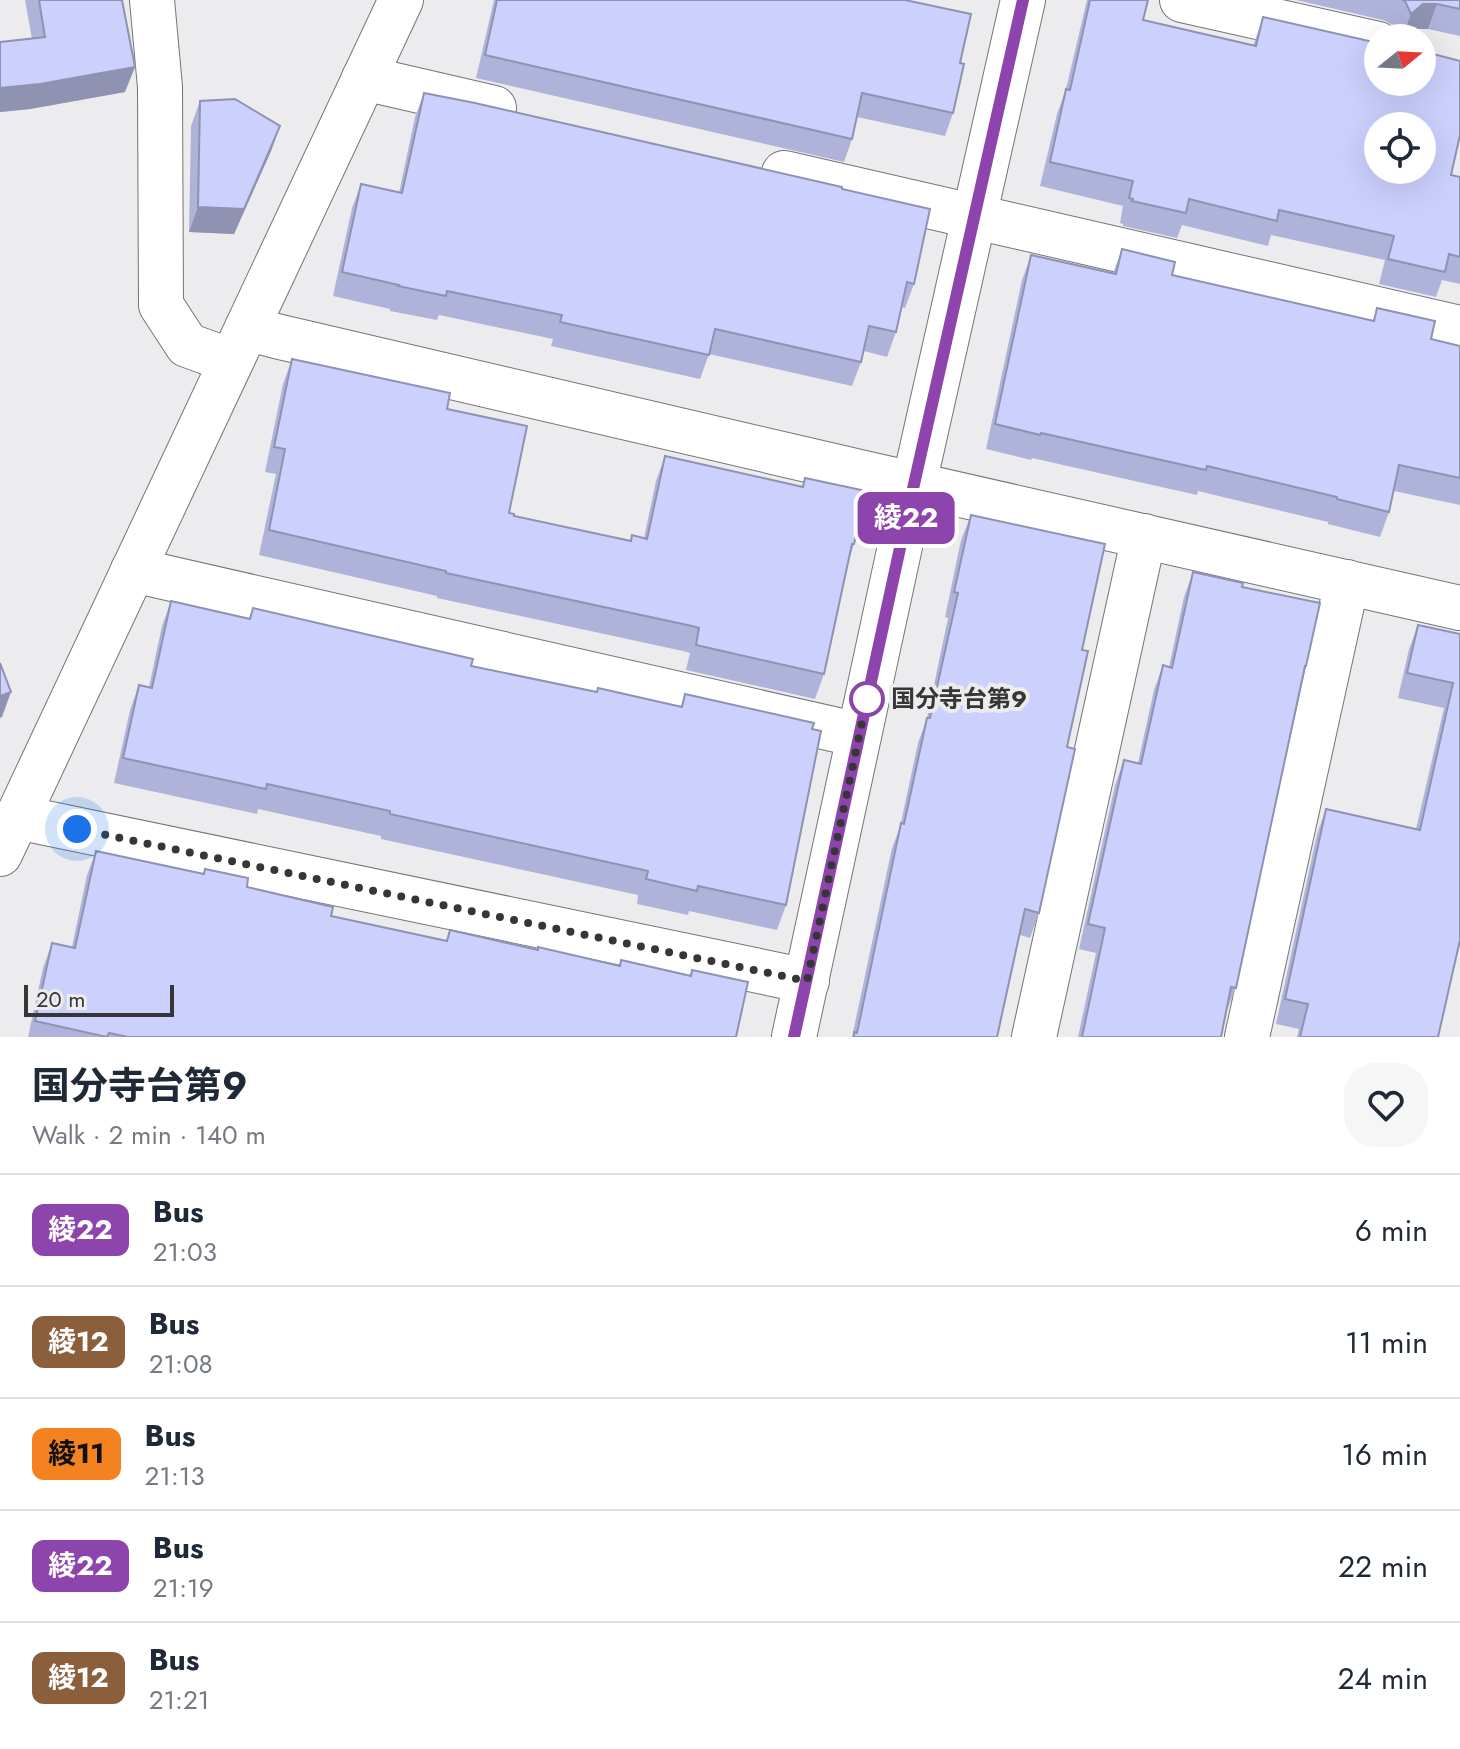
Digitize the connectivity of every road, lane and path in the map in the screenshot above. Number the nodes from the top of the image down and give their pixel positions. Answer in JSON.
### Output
{"nodes":[{"id":1,"x":152,"y":0,"type":"edge"},
{"id":2,"x":401,"y":0,"type":"edge"},
{"id":3,"x":1023,"y":0,"type":"edge"},
{"id":4,"x":1182,"y":0,"type":"edge"},
{"id":5,"x":1364,"y":41,"type":"edge"},
{"id":6,"x":364,"y":78,"type":"junction"},
{"id":7,"x":524,"y":115,"type":"edge"},
{"id":8,"x":754,"y":167,"type":"edge"},
{"id":9,"x":973,"y":216,"type":"junction"},
{"id":10,"x":1460,"y":328,"type":"edge"},
{"id":11,"x":239,"y":344,"type":"junction"},
{"id":12,"x":914,"y":484,"type":"junction"},
{"id":13,"x":1144,"y":536,"type":"junction"},
{"id":14,"x":133,"y":570,"type":"junction"},
{"id":15,"x":1347,"y":582,"type":"junction"},
{"id":16,"x":1460,"y":608,"type":"edge"},
{"id":17,"x":859,"y":735,"type":"junction"},
{"id":18,"x":8,"y":835,"type":"edge"},
{"id":19,"x":807,"y":981,"type":"junction"},
{"id":20,"x":794,"y":1037,"type":"edge"},
{"id":21,"x":1034,"y":1037,"type":"edge"},
{"id":22,"x":1247,"y":1037,"type":"edge"}],
"edges":[{"from":1,"to":11,"type":"street"},
{"from":2,"to":6,"type":"street"},
{"from":3,"to":9,"type":"street"},
{"from":4,"to":5,"type":"street"},
{"from":6,"to":7,"type":"street"},
{"from":6,"to":11,"type":"street"},
{"from":8,"to":9,"type":"street"},
{"from":9,"to":10,"type":"street"},
{"from":9,"to":12,"type":"street"},
{"from":11,"to":12,"type":"street"},
{"from":11,"to":14,"type":"street"},
{"from":12,"to":13,"type":"street"},
{"from":12,"to":17,"type":"street"},
{"from":13,"to":15,"type":"street"},
{"from":13,"to":21,"type":"street"},
{"from":14,"to":17,"type":"street"},
{"from":14,"to":18,"type":"street"},
{"from":15,"to":16,"type":"street"},
{"from":15,"to":22,"type":"street"},
{"from":17,"to":19,"type":"street"},
{"from":18,"to":19,"type":"street"},
{"from":19,"to":20,"type":"street"}]}
